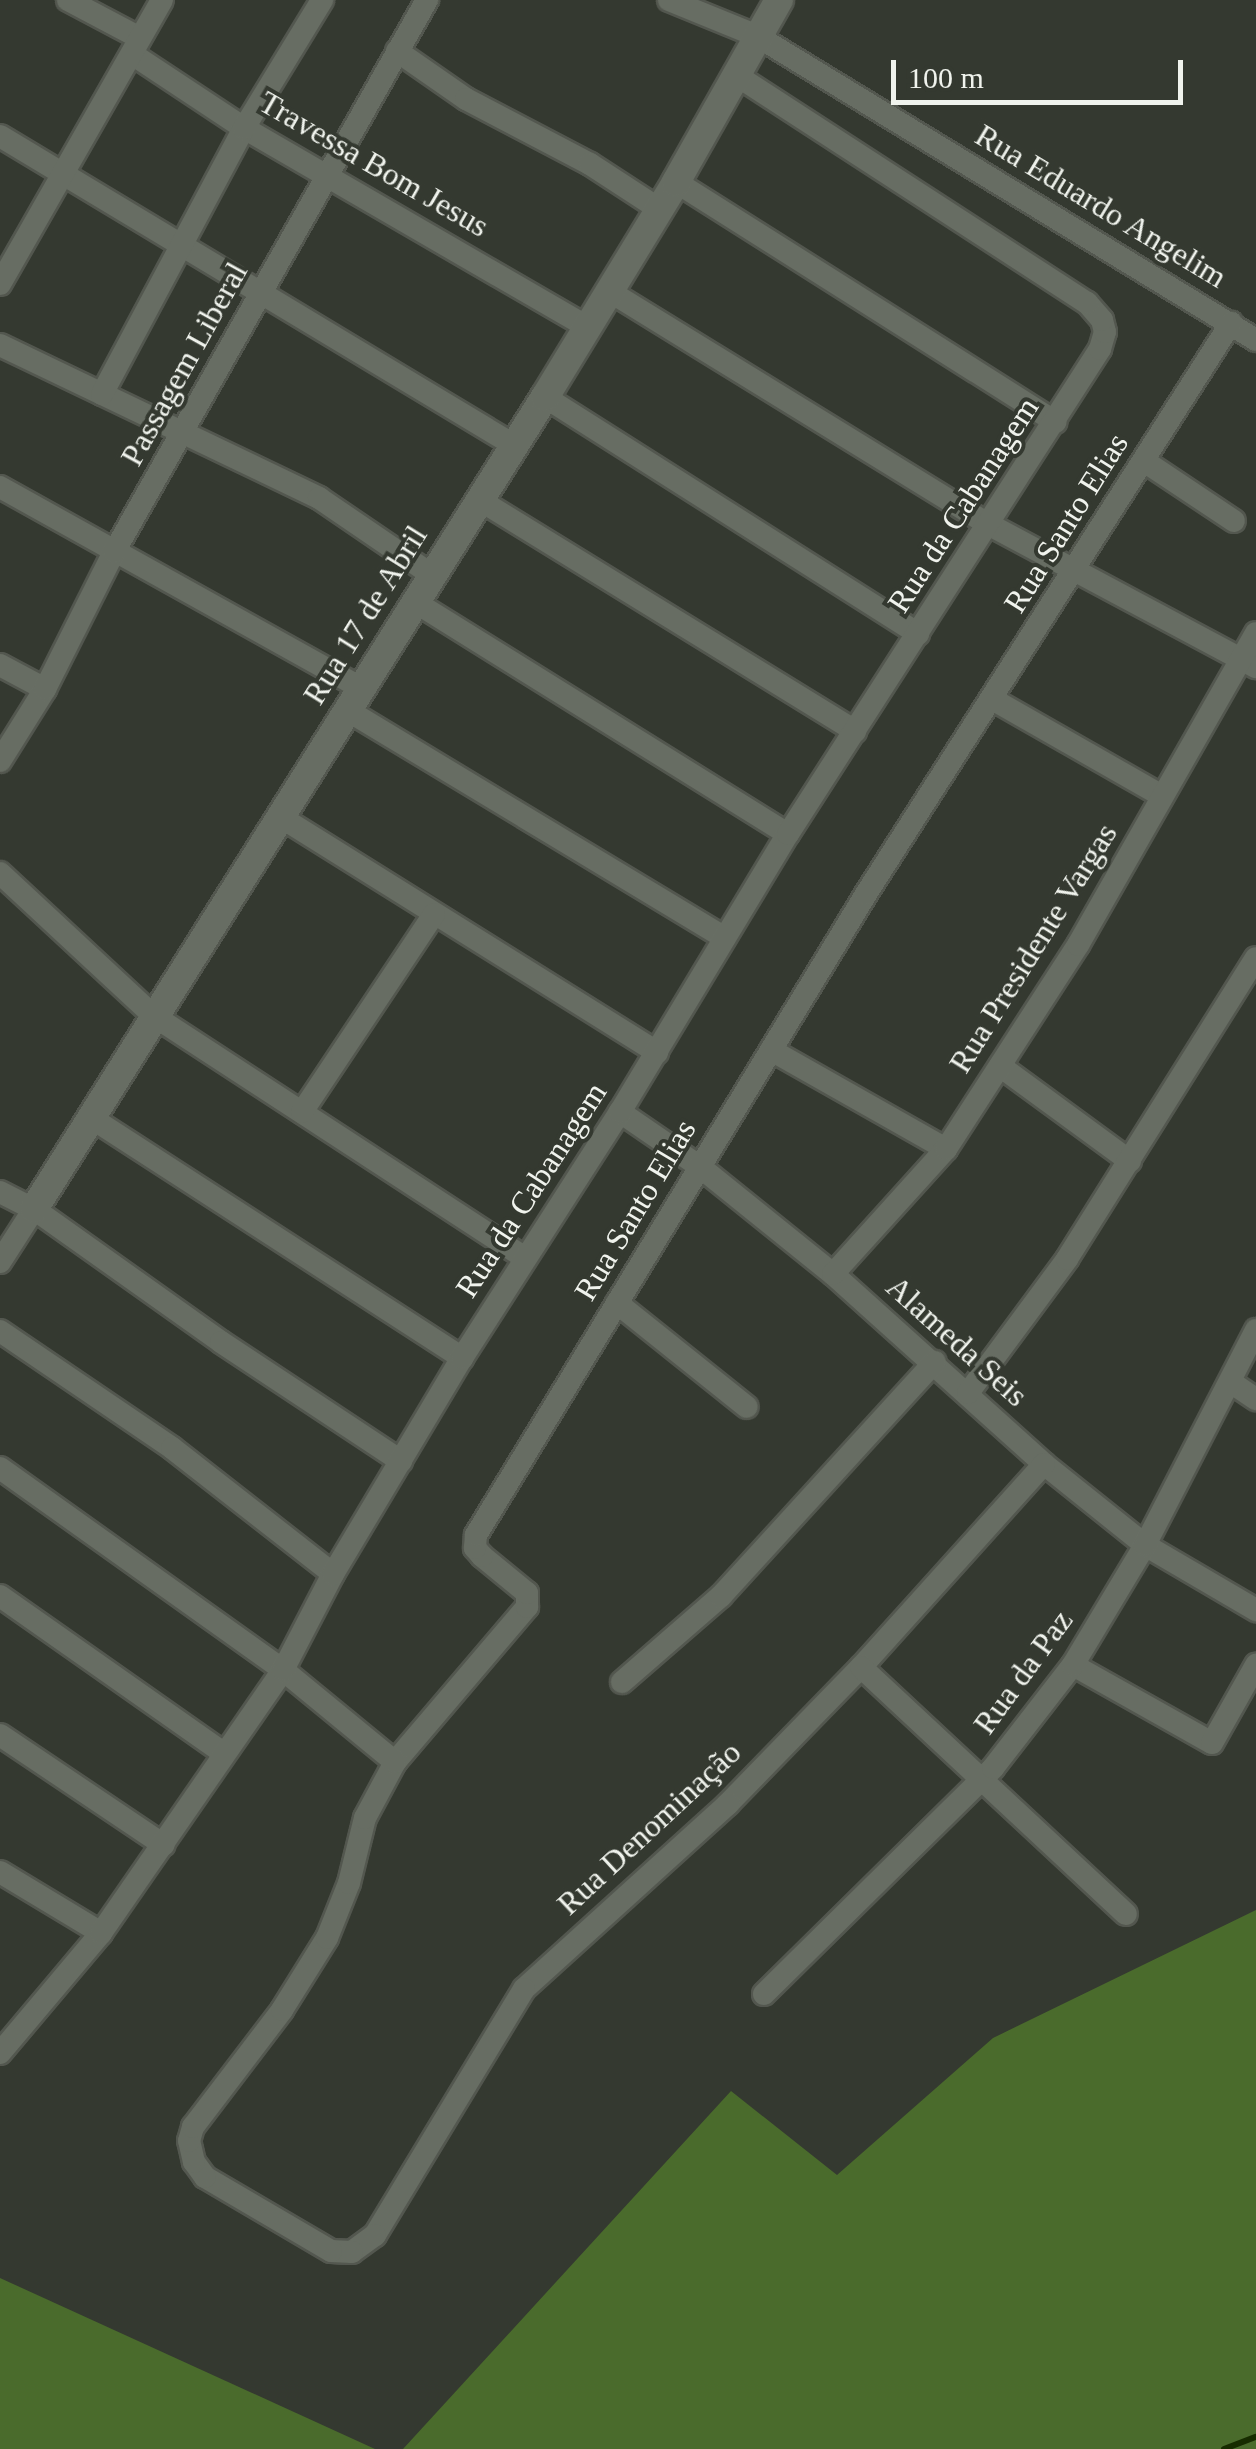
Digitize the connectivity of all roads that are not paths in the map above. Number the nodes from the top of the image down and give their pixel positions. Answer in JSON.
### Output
{"nodes":[{"id":1,"x":68,"y":0,"type":"edge"},
{"id":2,"x":162,"y":0,"type":"edge"},
{"id":3,"x":322,"y":0,"type":"edge"},
{"id":4,"x":427,"y":0,"type":"edge"},
{"id":5,"x":669,"y":0,"type":"edge"},
{"id":6,"x":779,"y":0,"type":"edge"},
{"id":7,"x":758,"y":36,"type":"junction"},
{"id":8,"x":136,"y":46,"type":"junction"},
{"id":9,"x":397,"y":51,"type":"junction"},
{"id":10,"x":737,"y":76,"type":"junction"},
{"id":11,"x":244,"y":128,"type":"junction"},
{"id":12,"x":0,"y":136,"type":"edge"},
{"id":13,"x":64,"y":175,"type":"junction"},
{"id":14,"x":326,"y":176,"type":"junction"},
{"id":15,"x":676,"y":182,"type":"junction"},
{"id":16,"x":659,"y":210,"type":"junction"},
{"id":17,"x":185,"y":244,"type":"junction"},
{"id":18,"x":0,"y":284,"type":"edge"},
{"id":19,"x":263,"y":290,"type":"junction"},
{"id":20,"x":609,"y":292,"type":"junction"},
{"id":21,"x":1231,"y":323,"type":"junction"},
{"id":22,"x":586,"y":326,"type":"junction"},
{"id":23,"x":1256,"y":340,"type":"edge"},
{"id":24,"x":0,"y":344,"type":"edge"},
{"id":25,"x":102,"y":394,"type":"junction"},
{"id":26,"x":544,"y":397,"type":"junction"},
{"id":27,"x":1056,"y":422,"type":"junction"},
{"id":28,"x":186,"y":431,"type":"junction"},
{"id":29,"x":512,"y":444,"type":"junction"},
{"id":30,"x":1144,"y":461,"type":"junction"},
{"id":31,"x":0,"y":487,"type":"edge"},
{"id":32,"x":478,"y":500,"type":"junction"},
{"id":33,"x":1234,"y":521,"type":"dead end"},
{"id":34,"x":988,"y":524,"type":"junction"},
{"id":35,"x":114,"y":552,"type":"junction"},
{"id":36,"x":1074,"y":571,"type":"junction"},
{"id":37,"x":432,"y":575,"type":"junction"},
{"id":38,"x":415,"y":602,"type":"junction"},
{"id":39,"x":918,"y":634,"type":"junction"},
{"id":40,"x":1256,"y":634,"type":"edge"},
{"id":41,"x":1248,"y":664,"type":"edge"},
{"id":42,"x":0,"y":665,"type":"edge"},
{"id":43,"x":45,"y":689,"type":"junction"},
{"id":44,"x":354,"y":699,"type":"junction"},
{"id":45,"x":992,"y":699,"type":"junction"},
{"id":46,"x":855,"y":731,"type":"junction"},
{"id":47,"x":0,"y":761,"type":"edge"},
{"id":48,"x":1162,"y":796,"type":"junction"},
{"id":49,"x":280,"y":816,"type":"junction"},
{"id":50,"x":788,"y":834,"type":"junction"},
{"id":51,"x":0,"y":873,"type":"edge"},
{"id":52,"x":434,"y":914,"type":"junction"},
{"id":53,"x":725,"y":938,"type":"junction"},
{"id":54,"x":1256,"y":958,"type":"edge"},
{"id":55,"x":154,"y":1016,"type":"junction"},
{"id":56,"x":771,"y":1050,"type":"junction"},
{"id":57,"x":657,"y":1052,"type":"junction"},
{"id":58,"x":1000,"y":1066,"type":"junction"},
{"id":59,"x":302,"y":1112,"type":"junction"},
{"id":60,"x":620,"y":1112,"type":"junction"},
{"id":61,"x":93,"y":1119,"type":"junction"},
{"id":62,"x":946,"y":1149,"type":"junction"},
{"id":63,"x":1130,"y":1161,"type":"junction"},
{"id":64,"x":698,"y":1166,"type":"junction"},
{"id":65,"x":0,"y":1192,"type":"edge"},
{"id":66,"x":34,"y":1209,"type":"junction"},
{"id":67,"x":525,"y":1258,"type":"junction"},
{"id":68,"x":0,"y":1262,"type":"edge"},
{"id":69,"x":833,"y":1274,"type":"junction"},
{"id":70,"x":617,"y":1303,"type":"junction"},
{"id":71,"x":1256,"y":1330,"type":"edge"},
{"id":72,"x":0,"y":1331,"type":"edge"},
{"id":73,"x":462,"y":1358,"type":"junction"},
{"id":74,"x":935,"y":1362,"type":"junction"},
{"id":75,"x":1232,"y":1383,"type":"junction"},
{"id":76,"x":968,"y":1393,"type":"junction"},
{"id":77,"x":1256,"y":1398,"type":"edge"},
{"id":78,"x":747,"y":1407,"type":"dead end"},
{"id":79,"x":401,"y":1461,"type":"junction"},
{"id":80,"x":1044,"y":1464,"type":"junction"},
{"id":81,"x":0,"y":1468,"type":"edge"},
{"id":82,"x":1145,"y":1545,"type":"junction"},
{"id":83,"x":333,"y":1574,"type":"junction"},
{"id":84,"x":0,"y":1596,"type":"edge"},
{"id":85,"x":1256,"y":1610,"type":"edge"},
{"id":86,"x":1256,"y":1664,"type":"edge"},
{"id":87,"x":1072,"y":1665,"type":"junction"},
{"id":88,"x":861,"y":1668,"type":"junction"},
{"id":89,"x":284,"y":1670,"type":"junction"},
{"id":90,"x":622,"y":1682,"type":"dead end"},
{"id":91,"x":0,"y":1735,"type":"edge"},
{"id":92,"x":223,"y":1753,"type":"junction"},
{"id":93,"x":395,"y":1762,"type":"junction"},
{"id":94,"x":981,"y":1779,"type":"junction"},
{"id":95,"x":164,"y":1845,"type":"junction"},
{"id":96,"x":0,"y":1872,"type":"edge"},
{"id":97,"x":1126,"y":1914,"type":"dead end"},
{"id":98,"x":100,"y":1933,"type":"junction"},
{"id":99,"x":764,"y":1994,"type":"dead end"},
{"id":100,"x":0,"y":2052,"type":"edge"},
{"id":101,"x":200,"y":2114,"type":"joint"}],
"edges":[{"from":1,"to":8,"type":"street","name":"Travessa Bom Jesus"},
{"from":2,"to":8,"type":"street"},
{"from":3,"to":11,"type":"street"},
{"from":4,"to":9,"type":"street","name":"Passagem Liberal"},
{"from":5,"to":7,"type":"street","name":"Rua Eduardo Angelim"},
{"from":6,"to":7,"type":"street","name":"Rua 17 de Abril"},
{"from":7,"to":10,"type":"street","name":"Rua 17 de Abril"},
{"from":7,"to":21,"type":"street","name":"Rua Eduardo Angelim"},
{"from":8,"to":11,"type":"street","name":"Travessa Bom Jesus"},
{"from":8,"to":13,"type":"street"},
{"from":9,"to":14,"type":"street","name":"Passagem Liberal"},
{"from":9,"to":16,"type":"street"},
{"from":10,"to":15,"type":"street","name":"Rua 17 de Abril"},
{"from":10,"to":27,"type":"street","name":"Rua da Cabanagem"},
{"from":11,"to":14,"type":"street","name":"Travessa Bom Jesus"},
{"from":11,"to":17,"type":"street"},
{"from":12,"to":13,"type":"street"},
{"from":13,"to":17,"type":"street"},
{"from":13,"to":18,"type":"street"},
{"from":14,"to":19,"type":"street","name":"Passagem Liberal"},
{"from":14,"to":22,"type":"street","name":"Travessa Bom Jesus"},
{"from":15,"to":16,"type":"street","name":"Rua 17 de Abril"},
{"from":15,"to":27,"type":"street"},
{"from":16,"to":20,"type":"street","name":"Rua 17 de Abril"},
{"from":17,"to":19,"type":"street"},
{"from":17,"to":25,"type":"street"},
{"from":19,"to":28,"type":"street","name":"Passagem Liberal"},
{"from":19,"to":29,"type":"street"},
{"from":20,"to":22,"type":"street","name":"Rua 17 de Abril"},
{"from":20,"to":34,"type":"street"},
{"from":21,"to":23,"type":"street","name":"Rua Eduardo Angelim"},
{"from":21,"to":30,"type":"street","name":"Rua Santo Elias"},
{"from":22,"to":26,"type":"street","name":"Rua 17 de Abril"},
{"from":24,"to":25,"type":"street"},
{"from":25,"to":28,"type":"street"},
{"from":26,"to":29,"type":"street","name":"Rua 17 de Abril"},
{"from":26,"to":39,"type":"street"},
{"from":27,"to":34,"type":"street","name":"Rua da Cabanagem"},
{"from":28,"to":35,"type":"street","name":"Passagem Liberal"},
{"from":28,"to":37,"type":"street"},
{"from":29,"to":32,"type":"street","name":"Rua 17 de Abril"},
{"from":30,"to":33,"type":"street"},
{"from":30,"to":36,"type":"street","name":"Rua Santo Elias"},
{"from":31,"to":35,"type":"street"},
{"from":32,"to":37,"type":"street","name":"Rua 17 de Abril"},
{"from":32,"to":46,"type":"street"},
{"from":34,"to":36,"type":"street"},
{"from":34,"to":39,"type":"street","name":"Rua da Cabanagem"},
{"from":35,"to":43,"type":"street","name":"Passagem Liberal"},
{"from":35,"to":44,"type":"street"},
{"from":36,"to":41,"type":"street"},
{"from":36,"to":45,"type":"street","name":"Rua Santo Elias"},
{"from":37,"to":38,"type":"street","name":"Rua 17 de Abril"},
{"from":38,"to":44,"type":"street","name":"Rua 17 de Abril"},
{"from":38,"to":50,"type":"street"},
{"from":39,"to":46,"type":"street","name":"Rua da Cabanagem"},
{"from":40,"to":41,"type":"street","name":"Rua Presidente Vargas"},
{"from":41,"to":48,"type":"street","name":"Rua Presidente Vargas"},
{"from":42,"to":43,"type":"street"},
{"from":43,"to":47,"type":"street","name":"Passagem Liberal"},
{"from":44,"to":49,"type":"street","name":"Rua 17 de Abril"},
{"from":44,"to":53,"type":"street"},
{"from":45,"to":48,"type":"street"},
{"from":45,"to":56,"type":"street","name":"Rua Santo Elias"},
{"from":46,"to":50,"type":"street","name":"Rua da Cabanagem"},
{"from":48,"to":58,"type":"street","name":"Rua Presidente Vargas"},
{"from":49,"to":52,"type":"street"},
{"from":49,"to":55,"type":"street","name":"Rua 17 de Abril"},
{"from":50,"to":53,"type":"street","name":"Rua da Cabanagem"},
{"from":51,"to":55,"type":"street"},
{"from":52,"to":57,"type":"street"},
{"from":52,"to":59,"type":"street"},
{"from":53,"to":57,"type":"street","name":"Rua da Cabanagem"},
{"from":54,"to":63,"type":"street"},
{"from":55,"to":59,"type":"street"},
{"from":55,"to":61,"type":"street","name":"Rua 17 de Abril"},
{"from":56,"to":62,"type":"street"},
{"from":56,"to":64,"type":"street","name":"Rua Santo Elias"},
{"from":57,"to":60,"type":"street","name":"Rua da Cabanagem"},
{"from":58,"to":62,"type":"street","name":"Rua Presidente Vargas"},
{"from":58,"to":63,"type":"street"},
{"from":59,"to":67,"type":"street"},
{"from":60,"to":64,"type":"street","name":"Alameda Seis"},
{"from":60,"to":67,"type":"street","name":"Rua da Cabanagem"},
{"from":61,"to":66,"type":"street","name":"Rua 17 de Abril"},
{"from":61,"to":73,"type":"street"},
{"from":62,"to":69,"type":"street","name":"Rua Presidente Vargas"},
{"from":63,"to":76,"type":"street"},
{"from":64,"to":69,"type":"street","name":"Alameda Seis"},
{"from":64,"to":70,"type":"street","name":"Rua Santo Elias"},
{"from":65,"to":66,"type":"street"},
{"from":66,"to":68,"type":"street","name":"Rua 17 de Abril"},
{"from":66,"to":79,"type":"street"},
{"from":67,"to":73,"type":"street","name":"Rua da Cabanagem"},
{"from":69,"to":74,"type":"street","name":"Alameda Seis"},
{"from":70,"to":78,"type":"street"},
{"from":70,"to":93,"type":"street","name":"Rua Santo Elias"},
{"from":71,"to":75,"type":"street","name":"Rua da Paz"},
{"from":72,"to":83,"type":"street"},
{"from":73,"to":79,"type":"street","name":"Rua da Cabanagem"},
{"from":74,"to":76,"type":"street","name":"Alameda Seis"},
{"from":74,"to":90,"type":"street"},
{"from":75,"to":77,"type":"street"},
{"from":75,"to":82,"type":"street","name":"Rua da Paz"},
{"from":76,"to":80,"type":"street","name":"Alameda Seis"},
{"from":79,"to":83,"type":"street","name":"Rua da Cabanagem"},
{"from":80,"to":82,"type":"street","name":"Alameda Seis"},
{"from":80,"to":88,"type":"street","name":"Rua Denominação"},
{"from":81,"to":89,"type":"street"},
{"from":82,"to":85,"type":"street","name":"Alameda Seis"},
{"from":82,"to":87,"type":"street","name":"Rua da Paz"},
{"from":83,"to":89,"type":"street","name":"Rua da Cabanagem"},
{"from":84,"to":92,"type":"street"},
{"from":86,"to":87,"type":"street"},
{"from":87,"to":94,"type":"street","name":"Rua da Paz"},
{"from":88,"to":94,"type":"street"},
{"from":88,"to":101,"type":"street","name":"Rua Denominação"},
{"from":89,"to":92,"type":"street","name":"Rua da Cabanagem"},
{"from":89,"to":93,"type":"street"},
{"from":91,"to":95,"type":"street"},
{"from":92,"to":95,"type":"street","name":"Rua da Cabanagem"},
{"from":93,"to":101,"type":"street","name":"Rua Santo Elias"},
{"from":94,"to":97,"type":"street"},
{"from":94,"to":99,"type":"street","name":"Rua da Paz"},
{"from":95,"to":98,"type":"street","name":"Rua da Cabanagem"},
{"from":96,"to":98,"type":"street"},
{"from":98,"to":100,"type":"street","name":"Rua da Cabanagem"}]}
